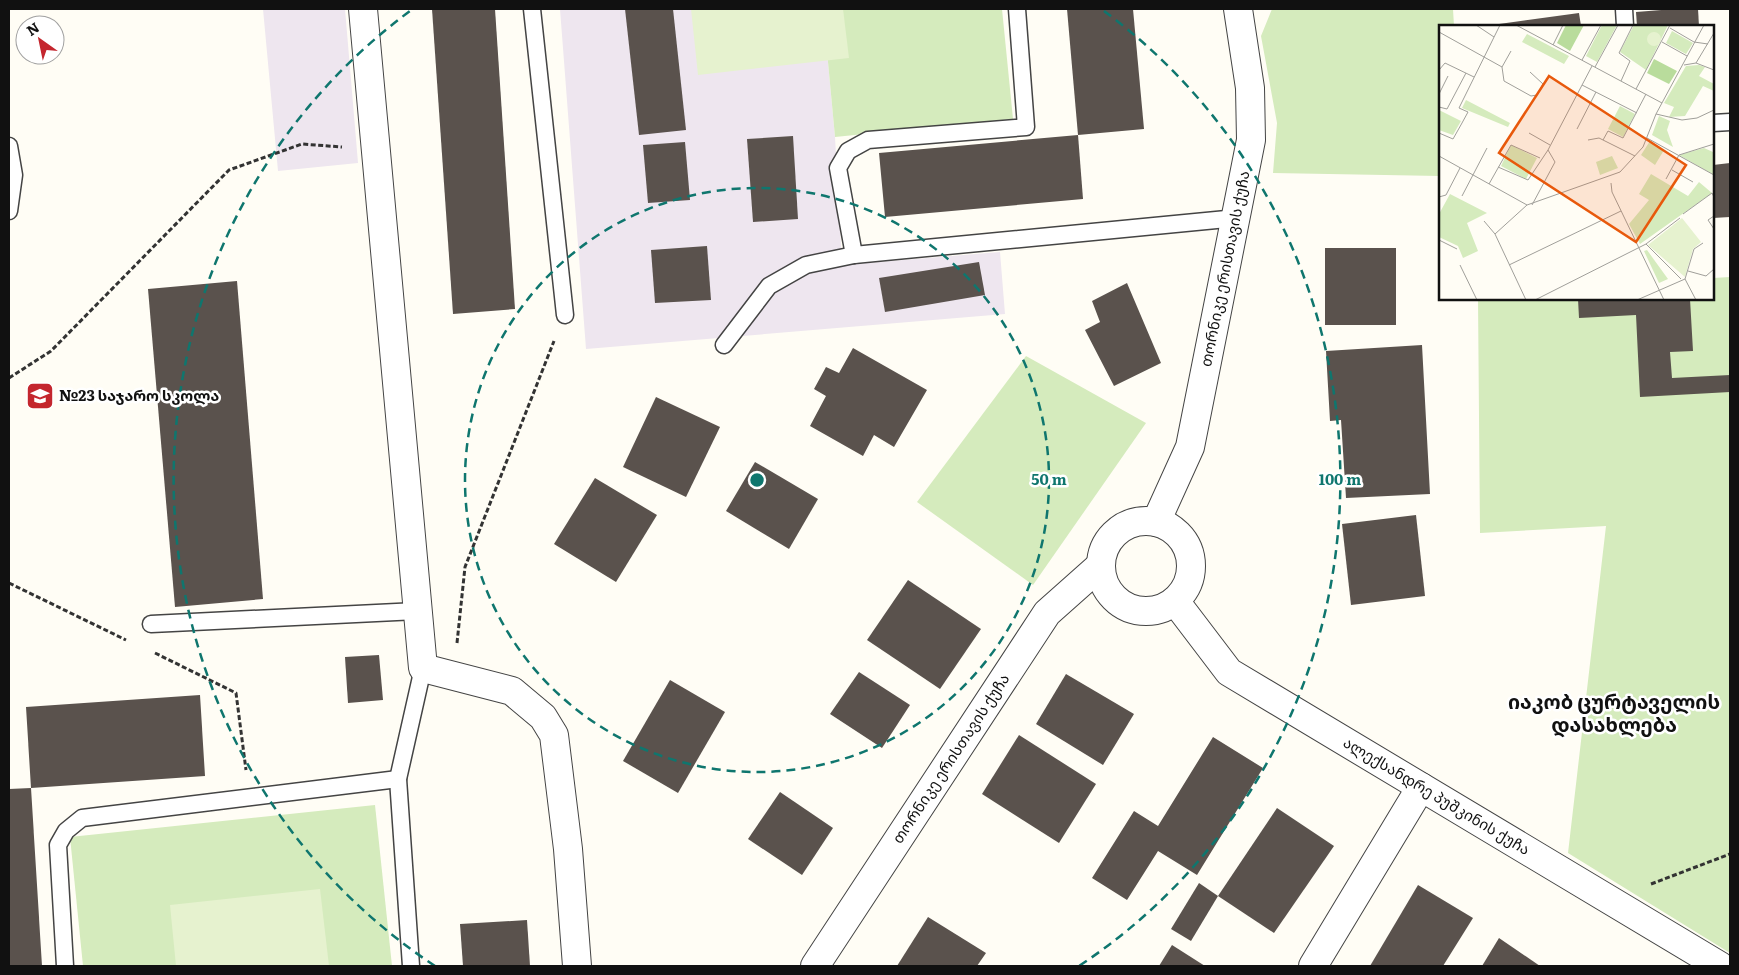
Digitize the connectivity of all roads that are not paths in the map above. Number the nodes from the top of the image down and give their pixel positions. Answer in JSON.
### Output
{"nodes":[{"id":1,"x":363,"y":9,"type":"edge"},
{"id":2,"x":532,"y":9,"type":"edge"},
{"id":3,"x":1017,"y":9,"type":"edge"},
{"id":4,"x":1238,"y":9,"type":"edge"},
{"id":5,"x":1624,"y":9,"type":"edge"},
{"id":6,"x":1626,"y":25,"type":"edge"},
{"id":7,"x":1730,"y":122,"type":"edge"},
{"id":8,"x":1714,"y":123,"type":"edge"},
{"id":9,"x":9,"y":146,"type":"edge"},
{"id":10,"x":9,"y":211,"type":"edge"},
{"id":11,"x":1236,"y":218,"type":"junction"},
{"id":12,"x":854,"y":255,"type":"junction"},
{"id":13,"x":565,"y":315,"type":"road end"},
{"id":14,"x":724,"y":345,"type":"dead end"},
{"id":15,"x":1156,"y":522,"type":"junction"},
{"id":16,"x":1101,"y":565,"type":"junction"},
{"id":17,"x":1175,"y":601,"type":"junction"},
{"id":18,"x":417,"y":611,"type":"junction"},
{"id":19,"x":151,"y":624,"type":"dead end"},
{"id":20,"x":422,"y":668,"type":"junction"},
{"id":21,"x":398,"y":779,"type":"junction"},
{"id":22,"x":1421,"y":787,"type":"junction"},
{"id":23,"x":65,"y":966,"type":"edge"},
{"id":24,"x":411,"y":966,"type":"edge"},
{"id":25,"x":577,"y":966,"type":"edge"},
{"id":26,"x":815,"y":966,"type":"edge"},
{"id":27,"x":1313,"y":966,"type":"edge"},
{"id":28,"x":1720,"y":966,"type":"edge"}],
"edges":[{"from":1,"to":18,"type":"street"},
{"from":2,"to":13,"type":"lane"},
{"from":3,"to":12,"type":"lane"},
{"from":4,"to":11,"type":"street","name":"თორნიკე ერისთავის ქუჩა"},
{"from":5,"to":6,"type":"lane"},
{"from":7,"to":8,"type":"lane"},
{"from":9,"to":10,"type":"lane"},
{"from":11,"to":12,"type":"lane"},
{"from":11,"to":15,"type":"street","name":"თორნიკე ერისთავის ქუჩა"},
{"from":12,"to":14,"type":"lane"},
{"from":15,"to":16,"type":"street"},
{"from":15,"to":17,"type":"street"},
{"from":16,"to":17,"type":"street"},
{"from":16,"to":26,"type":"street","name":"თორნიკე ერისთავის ქუჩა"},
{"from":17,"to":22,"type":"street","name":"ალექსანდრე პუშკინის ქუჩა"},
{"from":18,"to":19,"type":"lane"},
{"from":18,"to":20,"type":"street"},
{"from":20,"to":21,"type":"lane"},
{"from":20,"to":25,"type":"street"},
{"from":21,"to":23,"type":"lane"},
{"from":21,"to":24,"type":"lane"},
{"from":22,"to":27,"type":"street"},
{"from":22,"to":28,"type":"street","name":"ალექსანდრე პუშკინის ქუჩა"}]}
